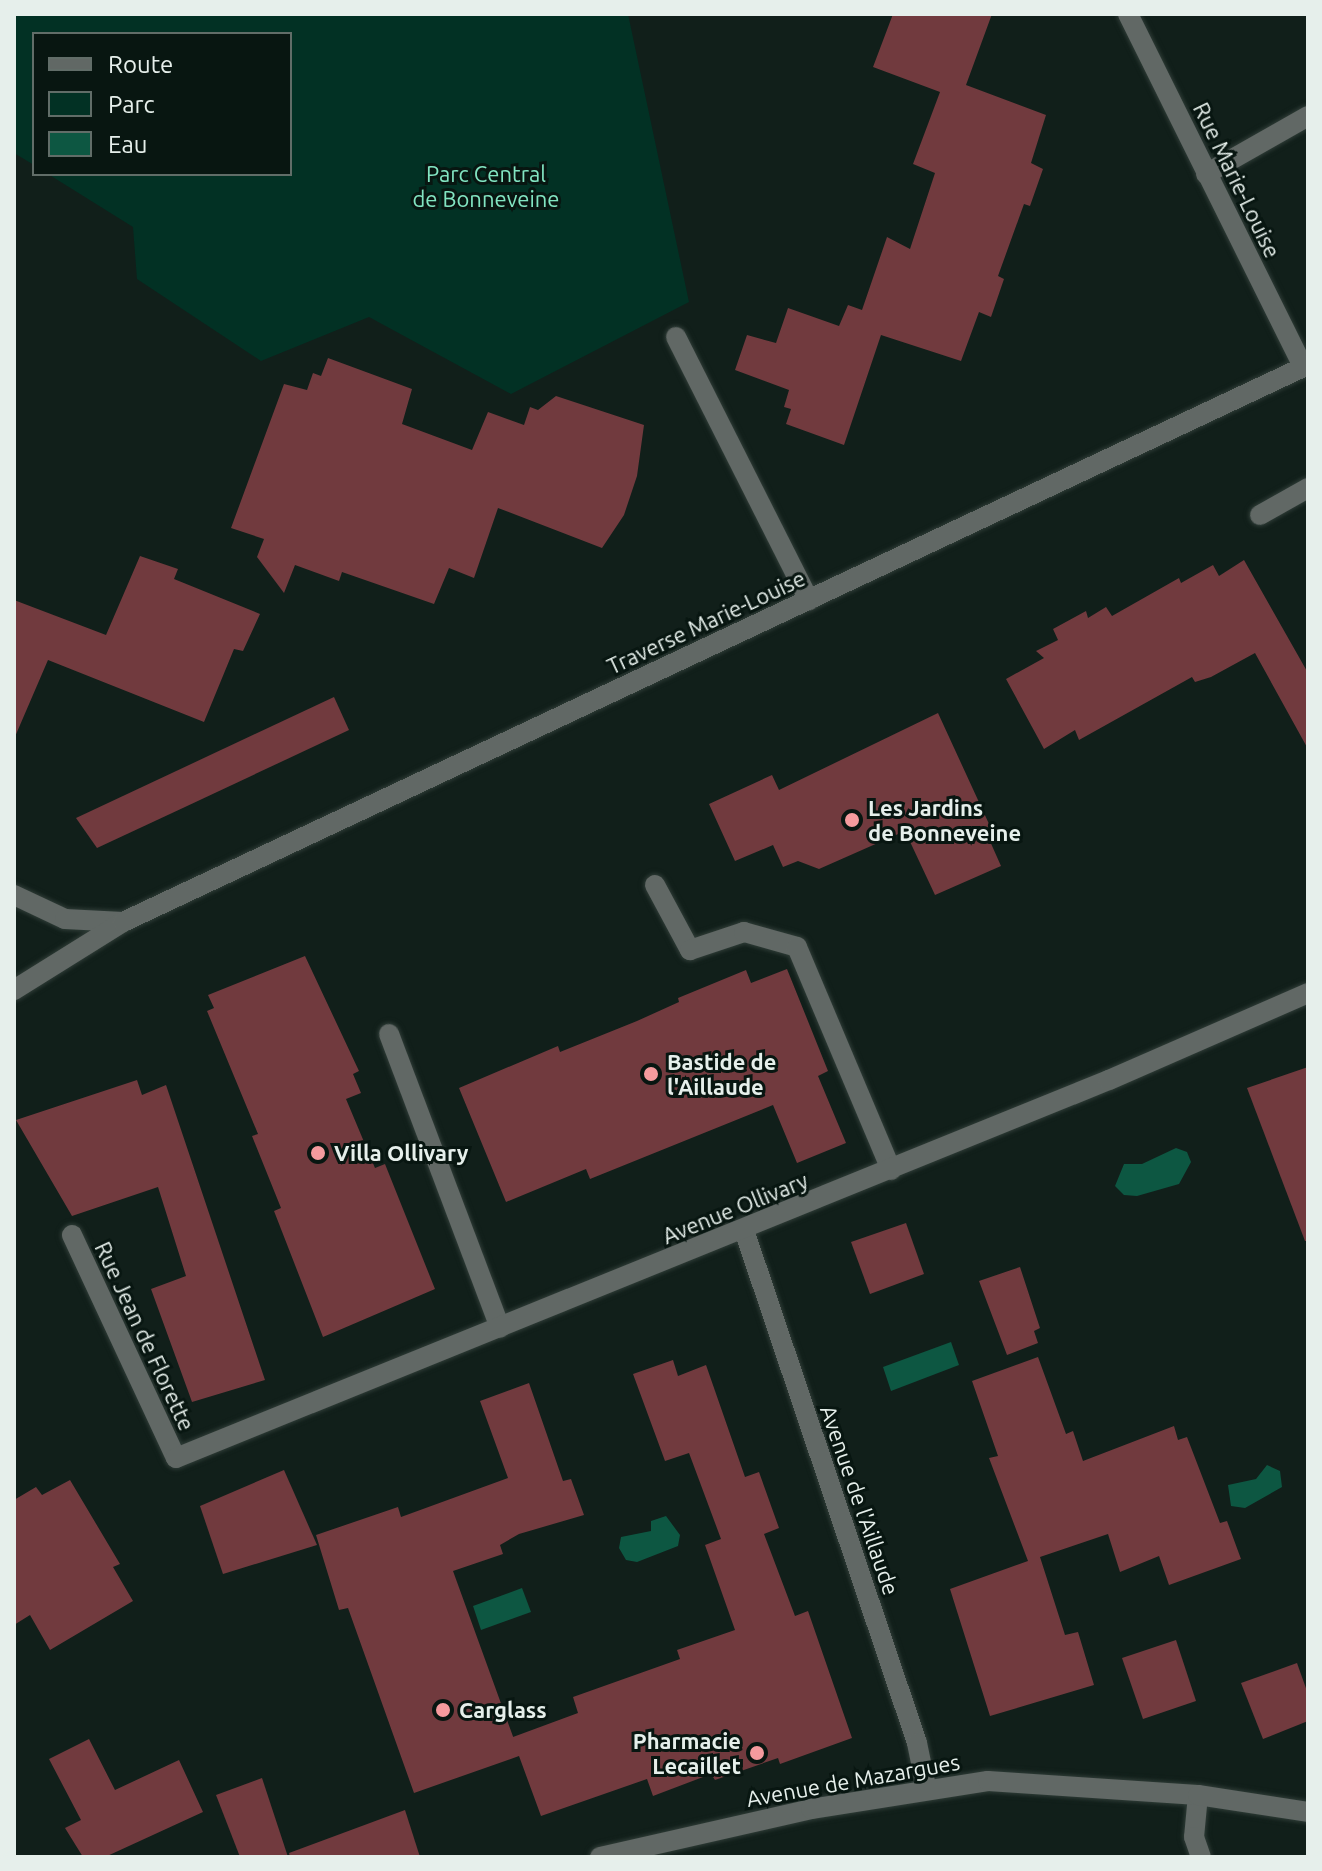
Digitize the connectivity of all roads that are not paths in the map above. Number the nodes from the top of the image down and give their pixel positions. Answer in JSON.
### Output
{"nodes":[{"id":1,"x":1128,"y":14,"type":"edge"},
{"id":2,"x":1308,"y":116,"type":"edge"},
{"id":3,"x":1206,"y":174,"type":"junction"},
{"id":4,"x":676,"y":337,"type":"dead end"},
{"id":5,"x":1306,"y":366,"type":"edge"},
{"id":6,"x":1308,"y":488,"type":"edge"},
{"id":7,"x":1260,"y":515,"type":"dead end"},
{"id":8,"x":809,"y":600,"type":"junction"},
{"id":9,"x":655,"y":885,"type":"dead end"},
{"id":10,"x":14,"y":895,"type":"edge"},
{"id":11,"x":123,"y":922,"type":"junction"},
{"id":12,"x":14,"y":990,"type":"edge"},
{"id":13,"x":1308,"y":993,"type":"edge"},
{"id":14,"x":389,"y":1034,"type":"dead end"},
{"id":15,"x":891,"y":1170,"type":"junction"},
{"id":16,"x":744,"y":1230,"type":"junction"},
{"id":17,"x":72,"y":1235,"type":"dead end"},
{"id":18,"x":500,"y":1328,"type":"junction"},
{"id":19,"x":176,"y":1458,"type":"joint"},
{"id":20,"x":926,"y":1787,"type":"junction"},
{"id":21,"x":1198,"y":1795,"type":"junction"},
{"id":22,"x":1308,"y":1812,"type":"edge"},
{"id":23,"x":600,"y":1857,"type":"edge"},
{"id":24,"x":1201,"y":1857,"type":"edge"}],
"edges":[{"from":1,"to":3,"type":"street","name":"Rue Marie-Louise"},
{"from":2,"to":3,"type":"street"},
{"from":3,"to":5,"type":"street","name":"Rue Marie-Louise"},
{"from":4,"to":8,"type":"street"},
{"from":5,"to":8,"type":"street","name":"Traverse Marie-Louise"},
{"from":6,"to":7,"type":"street"},
{"from":8,"to":11,"type":"street","name":"Traverse Marie-Louise"},
{"from":9,"to":15,"type":"street"},
{"from":10,"to":11,"type":"street","name":"Traverse Marie-Louise"},
{"from":11,"to":12,"type":"street","name":"Traverse Marie-Louise"},
{"from":13,"to":15,"type":"street","name":"Avenue Ollivary"},
{"from":14,"to":18,"type":"street"},
{"from":15,"to":16,"type":"street","name":"Avenue Ollivary"},
{"from":16,"to":18,"type":"street","name":"Avenue Ollivary"},
{"from":16,"to":20,"type":"street","name":"Avenue de l'Aillaude"},
{"from":17,"to":19,"type":"street","name":"Rue Jean de Florette"},
{"from":18,"to":19,"type":"street","name":"Avenue Ollivary"},
{"from":20,"to":21,"type":"street","name":"Avenue de Mazargues"},
{"from":20,"to":23,"type":"street","name":"Avenue de Mazargues"},
{"from":21,"to":22,"type":"street","name":"Avenue de Mazargues"},
{"from":21,"to":24,"type":"street"}]}
